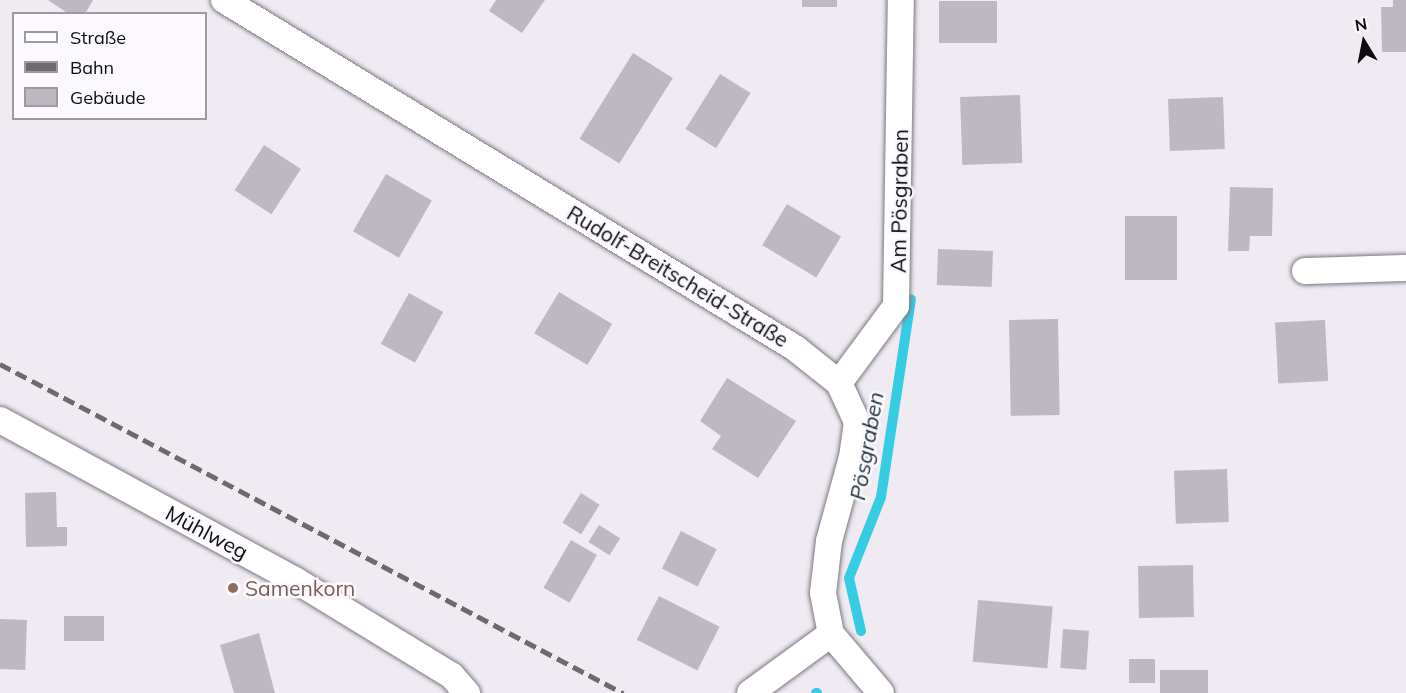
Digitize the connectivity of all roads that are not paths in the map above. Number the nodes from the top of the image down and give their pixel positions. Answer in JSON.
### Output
{"nodes":[{"id":1,"x":224,"y":0,"type":"edge"},
{"id":2,"x":901,"y":0,"type":"edge"},
{"id":3,"x":1406,"y":268,"type":"edge"},
{"id":4,"x":1305,"y":271,"type":"dead end"},
{"id":5,"x":838,"y":383,"type":"junction"},
{"id":6,"x":0,"y":420,"type":"edge"},
{"id":7,"x":831,"y":634,"type":"junction"},
{"id":8,"x":467,"y":693,"type":"edge"},
{"id":9,"x":750,"y":693,"type":"edge"},
{"id":10,"x":881,"y":693,"type":"edge"}],
"edges":[{"from":1,"to":5,"type":"street","name":"Rudolf-Breitscheid-Straße"},
{"from":2,"to":5,"type":"street","name":"Am Pösgraben"},
{"from":3,"to":4,"type":"street"},
{"from":5,"to":7,"type":"street","name":"Rudolf-Breitscheid-Straße"},
{"from":6,"to":8,"type":"street","name":"Mühlweg"},
{"from":7,"to":9,"type":"street"},
{"from":7,"to":10,"type":"street"}]}
